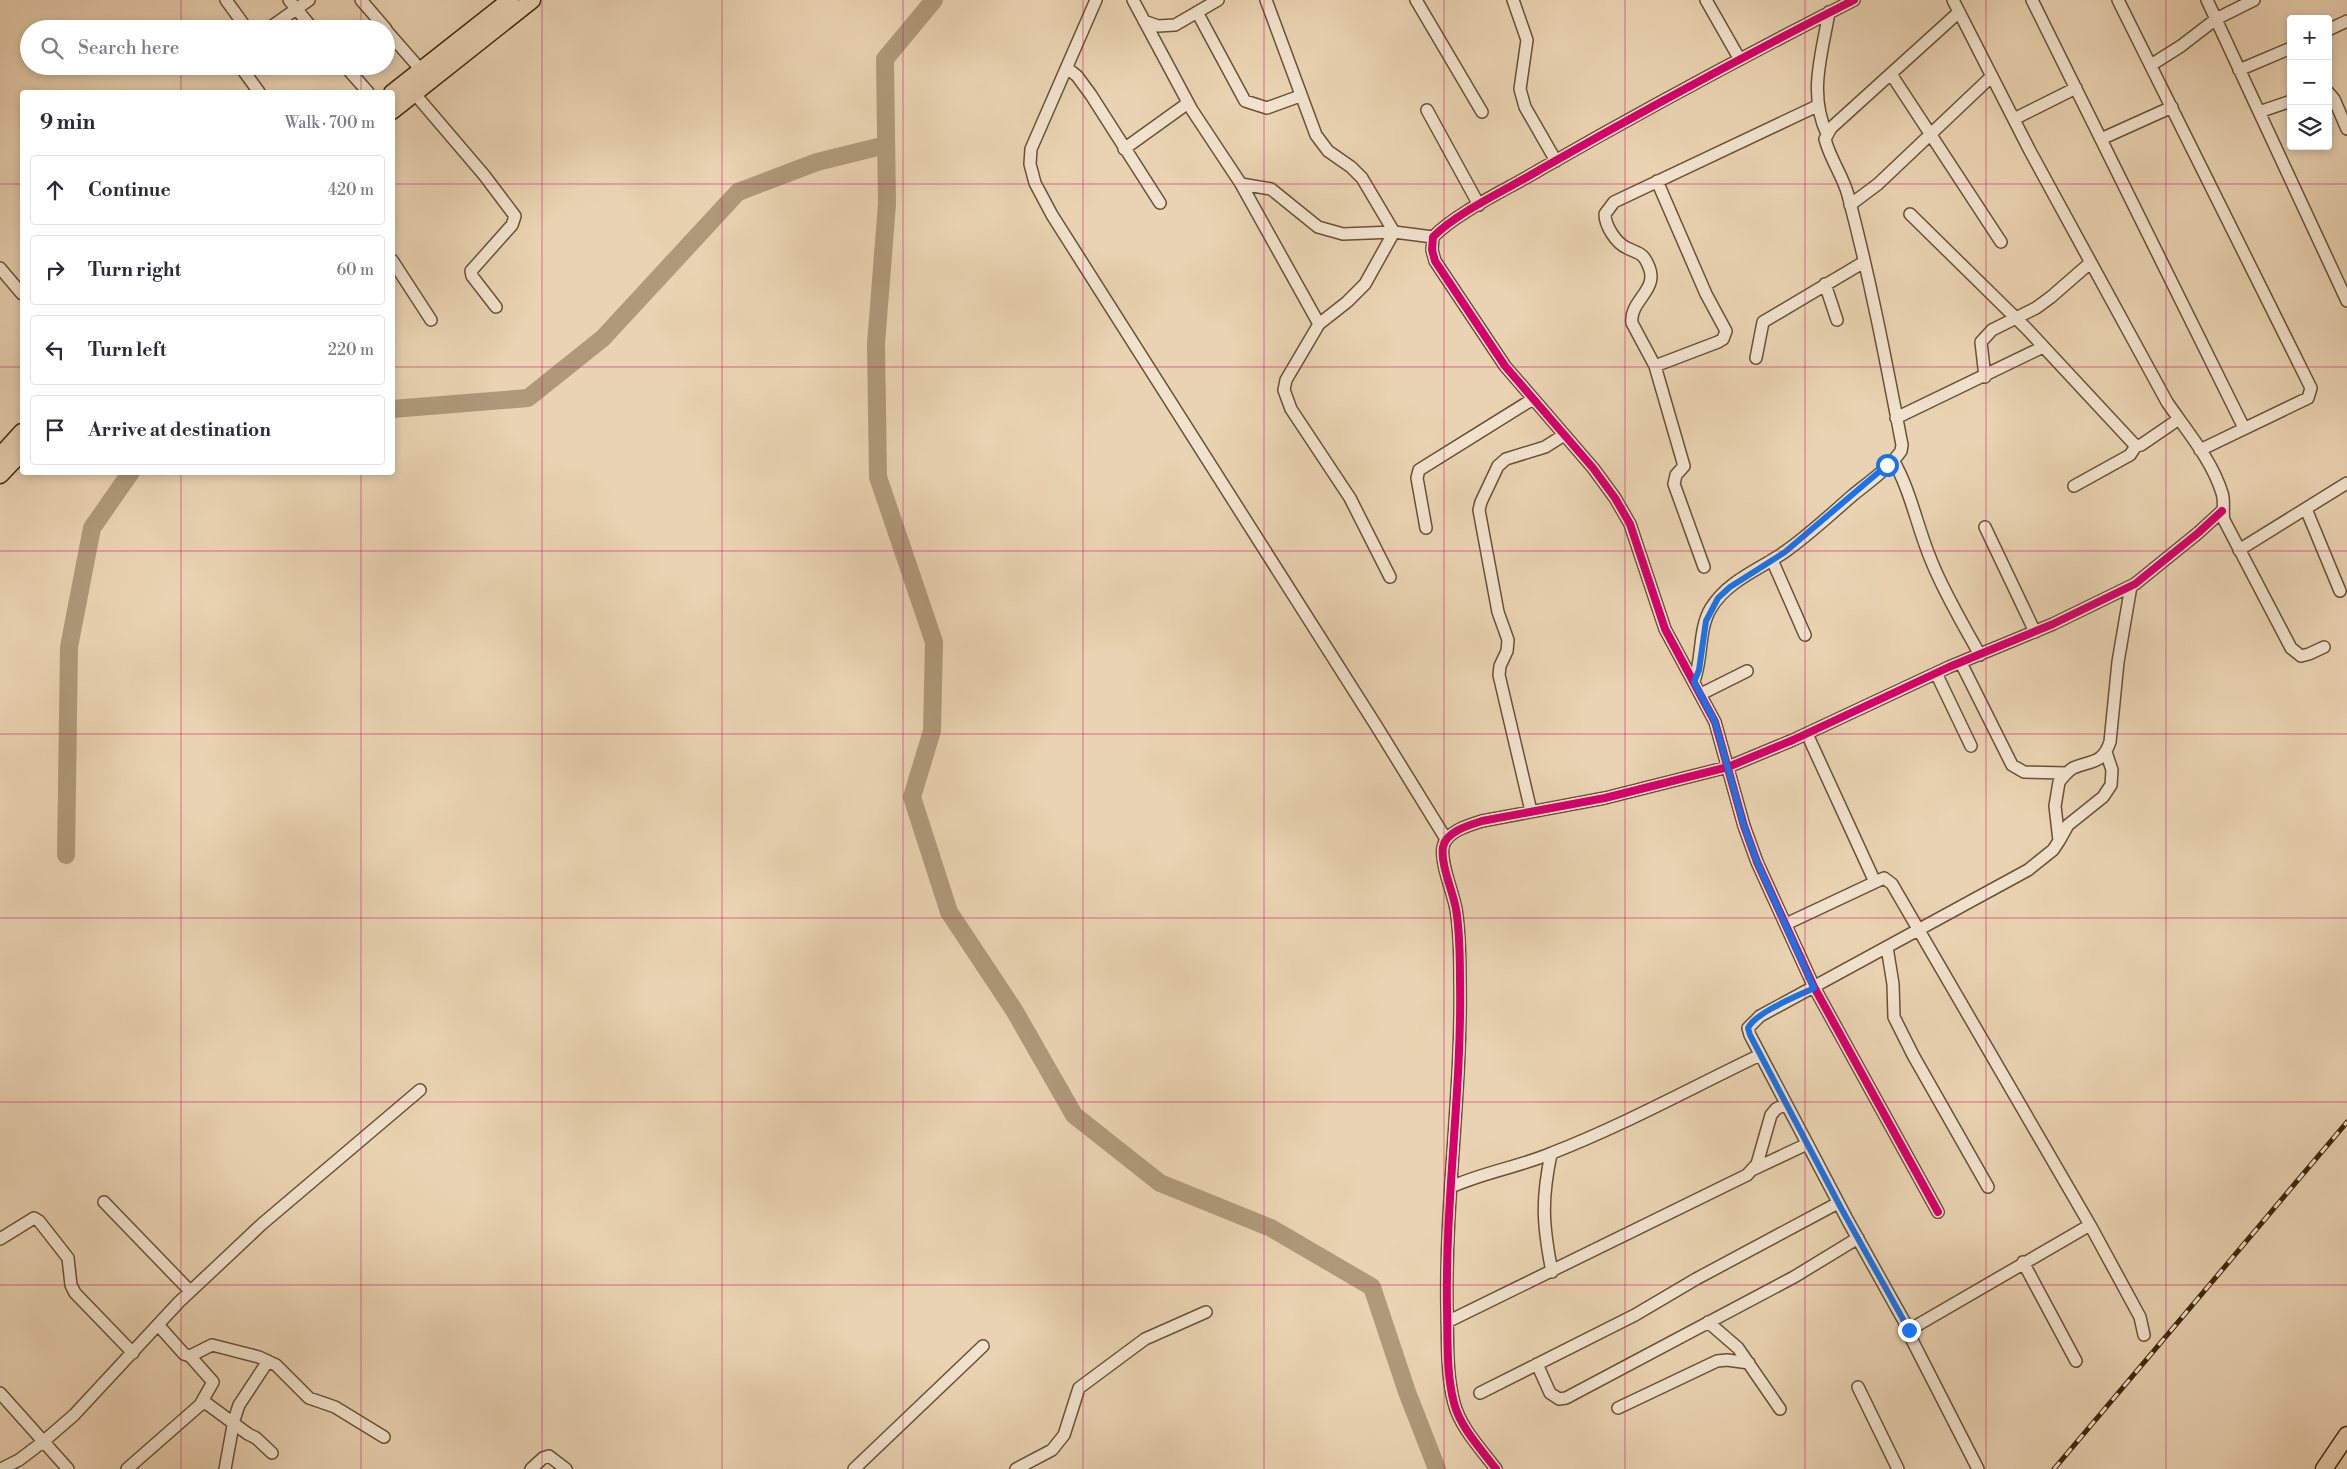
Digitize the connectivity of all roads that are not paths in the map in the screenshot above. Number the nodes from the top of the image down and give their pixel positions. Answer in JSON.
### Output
{"nodes":[{"id":1,"x":226,"y":0,"type":"edge"},
{"id":2,"x":289,"y":0,"type":"edge"},
{"id":3,"x":309,"y":0,"type":"edge"},
{"id":4,"x":361,"y":0,"type":"edge"},
{"id":5,"x":510,"y":0,"type":"edge"},
{"id":6,"x":532,"y":0,"type":"edge"},
{"id":7,"x":1096,"y":0,"type":"edge"},
{"id":8,"x":1133,"y":0,"type":"edge"},
{"id":9,"x":1218,"y":0,"type":"edge"},
{"id":10,"x":1266,"y":0,"type":"edge"},
{"id":11,"x":1416,"y":0,"type":"edge"},
{"id":12,"x":1513,"y":0,"type":"edge"},
{"id":13,"x":1706,"y":0,"type":"edge"},
{"id":14,"x":1854,"y":0,"type":"edge"},
{"id":15,"x":1953,"y":0,"type":"edge"},
{"id":16,"x":2032,"y":0,"type":"edge"},
{"id":17,"x":2207,"y":0,"type":"edge"},
{"id":18,"x":2254,"y":0,"type":"edge"},
{"id":19,"x":2121,"y":1,"type":"edge"},
{"id":20,"x":297,"y":10,"type":"junction"},
{"id":21,"x":1197,"y":12,"type":"junction"},
{"id":22,"x":1830,"y":12,"type":"junction"},
{"id":23,"x":1959,"y":12,"type":"junction"},
{"id":24,"x":2216,"y":19,"type":"junction"},
{"id":25,"x":240,"y":20,"type":"edge"},
{"id":26,"x":282,"y":20,"type":"edge"},
{"id":27,"x":305,"y":20,"type":"edge"},
{"id":28,"x":378,"y":20,"type":"edge"},
{"id":29,"x":2347,"y":20,"type":"edge"},
{"id":30,"x":1144,"y":21,"type":"junction"},
{"id":31,"x":2332,"y":28,"type":"edge"},
{"id":32,"x":395,"y":39,"type":"edge"},
{"id":33,"x":2287,"y":50,"type":"edge"},
{"id":34,"x":1739,"y":58,"type":"junction"},
{"id":35,"x":2151,"y":65,"type":"junction"},
{"id":36,"x":1067,"y":68,"type":"junction"},
{"id":37,"x":422,"y":70,"type":"junction"},
{"id":38,"x":2239,"y":70,"type":"junction"},
{"id":39,"x":1891,"y":74,"type":"junction"},
{"id":40,"x":247,"y":75,"type":"edge"},
{"id":41,"x":353,"y":75,"type":"edge"},
{"id":42,"x":1992,"y":76,"type":"junction"},
{"id":43,"x":2076,"y":88,"type":"junction"},
{"id":44,"x":258,"y":90,"type":"edge"},
{"id":45,"x":366,"y":90,"type":"edge"},
{"id":46,"x":395,"y":91,"type":"edge"},
{"id":47,"x":414,"y":93,"type":"junction"},
{"id":48,"x":1300,"y":96,"type":"junction"},
{"id":49,"x":2332,"y":97,"type":"edge"},
{"id":50,"x":2287,"y":102,"type":"edge"},
{"id":51,"x":1188,"y":103,"type":"junction"},
{"id":52,"x":1817,"y":106,"type":"junction"},
{"id":53,"x":2172,"y":107,"type":"junction"},
{"id":54,"x":395,"y":108,"type":"edge"},
{"id":55,"x":1427,"y":110,"type":"dead end"},
{"id":56,"x":1482,"y":112,"type":"dead end"},
{"id":57,"x":2259,"y":112,"type":"junction"},
{"id":58,"x":2014,"y":119,"type":"junction"},
{"id":59,"x":2347,"y":129,"type":"edge"},
{"id":60,"x":1827,"y":134,"type":"junction"},
{"id":61,"x":1930,"y":134,"type":"junction"},
{"id":62,"x":2101,"y":140,"type":"junction"},
{"id":63,"x":1124,"y":148,"type":"junction"},
{"id":64,"x":1556,"y":161,"type":"junction"},
{"id":65,"x":1657,"y":181,"type":"junction"},
{"id":66,"x":1240,"y":184,"type":"junction"},
{"id":67,"x":1160,"y":203,"type":"dead end"},
{"id":68,"x":1479,"y":205,"type":"junction"},
{"id":69,"x":1850,"y":205,"type":"junction"},
{"id":70,"x":1910,"y":214,"type":"dead end"},
{"id":71,"x":1394,"y":232,"type":"junction"},
{"id":72,"x":1433,"y":237,"type":"junction"},
{"id":73,"x":2001,"y":242,"type":"dead end"},
{"id":74,"x":1864,"y":262,"type":"junction"},
{"id":75,"x":2090,"y":263,"type":"junction"},
{"id":76,"x":395,"y":265,"type":"edge"},
{"id":77,"x":0,"y":268,"type":"edge"},
{"id":78,"x":1825,"y":284,"type":"junction"},
{"id":79,"x":20,"y":292,"type":"edge"},
{"id":80,"x":2347,"y":301,"type":"edge"},
{"id":81,"x":496,"y":307,"type":"dead end"},
{"id":82,"x":2015,"y":318,"type":"junction"},
{"id":83,"x":431,"y":320,"type":"dead end"},
{"id":84,"x":1837,"y":320,"type":"dead end"},
{"id":85,"x":1319,"y":324,"type":"junction"},
{"id":86,"x":2043,"y":347,"type":"junction"},
{"id":87,"x":1756,"y":358,"type":"dead end"},
{"id":88,"x":1655,"y":366,"type":"junction"},
{"id":89,"x":1985,"y":377,"type":"junction"},
{"id":90,"x":1533,"y":399,"type":"junction"},
{"id":91,"x":1896,"y":418,"type":"junction"},
{"id":92,"x":2179,"y":419,"type":"junction"},
{"id":93,"x":2244,"y":428,"type":"junction"},
{"id":94,"x":20,"y":434,"type":"edge"},
{"id":95,"x":1564,"y":435,"type":"junction"},
{"id":96,"x":2136,"y":446,"type":"junction"},
{"id":97,"x":2200,"y":450,"type":"junction"},
{"id":98,"x":20,"y":454,"type":"edge"},
{"id":99,"x":0,"y":456,"type":"edge"},
{"id":100,"x":1893,"y":460,"type":"junction"},
{"id":101,"x":0,"y":475,"type":"edge"},
{"id":102,"x":2347,"y":483,"type":"edge"},
{"id":103,"x":2074,"y":486,"type":"dead end"},
{"id":104,"x":2306,"y":508,"type":"junction"},
{"id":105,"x":2222,"y":511,"type":"junction"},
{"id":106,"x":1985,"y":527,"type":"dead end"},
{"id":107,"x":1426,"y":528,"type":"dead end"},
{"id":108,"x":2239,"y":550,"type":"junction"},
{"id":109,"x":1772,"y":560,"type":"junction"},
{"id":110,"x":1704,"y":567,"type":"dead end"},
{"id":111,"x":1390,"y":577,"type":"dead end"},
{"id":112,"x":2131,"y":586,"type":"junction"},
{"id":113,"x":2340,"y":591,"type":"dead end"},
{"id":114,"x":2035,"y":632,"type":"junction"},
{"id":115,"x":1805,"y":635,"type":"dead end"},
{"id":116,"x":2324,"y":647,"type":"dead end"},
{"id":117,"x":1980,"y":655,"type":"junction"},
{"id":118,"x":1962,"y":663,"type":"junction"},
{"id":119,"x":1747,"y":671,"type":"dead end"},
{"id":120,"x":1936,"y":673,"type":"junction"},
{"id":121,"x":1694,"y":682,"type":"junction"},
{"id":122,"x":1701,"y":694,"type":"junction"},
{"id":123,"x":1806,"y":734,"type":"junction"},
{"id":124,"x":1971,"y":746,"type":"dead end"},
{"id":125,"x":2106,"y":752,"type":"junction"},
{"id":126,"x":1728,"y":767,"type":"junction"},
{"id":127,"x":2067,"y":772,"type":"junction"},
{"id":128,"x":1531,"y":811,"type":"junction"},
{"id":129,"x":1446,"y":840,"type":"junction"},
{"id":130,"x":2059,"y":841,"type":"junction"},
{"id":131,"x":1875,"y":882,"type":"junction"},
{"id":132,"x":1786,"y":924,"type":"junction"},
{"id":133,"x":1919,"y":929,"type":"junction"},
{"id":134,"x":1887,"y":947,"type":"junction"},
{"id":135,"x":1814,"y":988,"type":"junction"},
{"id":136,"x":1760,"y":1055,"type":"junction"},
{"id":137,"x":420,"y":1090,"type":"dead end"},
{"id":138,"x":1786,"y":1104,"type":"junction"},
{"id":139,"x":1807,"y":1144,"type":"junction"},
{"id":140,"x":1551,"y":1154,"type":"junction"},
{"id":141,"x":1754,"y":1169,"type":"junction"},
{"id":142,"x":1451,"y":1187,"type":"junction"},
{"id":143,"x":1988,"y":1187,"type":"dead end"},
{"id":144,"x":104,"y":1202,"type":"dead end"},
{"id":145,"x":1838,"y":1203,"type":"junction"},
{"id":146,"x":1938,"y":1212,"type":"dead end"},
{"id":147,"x":2090,"y":1225,"type":"junction"},
{"id":148,"x":1858,"y":1238,"type":"junction"},
{"id":149,"x":0,"y":1239,"type":"edge"},
{"id":150,"x":2023,"y":1262,"type":"junction"},
{"id":151,"x":1552,"y":1272,"type":"junction"},
{"id":152,"x":190,"y":1292,"type":"junction"},
{"id":153,"x":1206,"y":1312,"type":"dead end"},
{"id":154,"x":1448,"y":1322,"type":"junction"},
{"id":155,"x":1708,"y":1322,"type":"junction"},
{"id":156,"x":159,"y":1326,"type":"junction"},
{"id":157,"x":1909,"y":1330,"type":"junction"},
{"id":158,"x":2144,"y":1335,"type":"dead end"},
{"id":159,"x":983,"y":1346,"type":"dead end"},
{"id":160,"x":133,"y":1353,"type":"junction"},
{"id":161,"x":190,"y":1356,"type":"junction"},
{"id":162,"x":268,"y":1361,"type":"junction"},
{"id":163,"x":2076,"y":1361,"type":"dead end"},
{"id":164,"x":1749,"y":1363,"type":"junction"},
{"id":165,"x":1537,"y":1364,"type":"junction"},
{"id":166,"x":1858,"y":1387,"type":"dead end"},
{"id":167,"x":0,"y":1393,"type":"edge"},
{"id":168,"x":1480,"y":1393,"type":"dead end"},
{"id":169,"x":200,"y":1405,"type":"junction"},
{"id":170,"x":1618,"y":1408,"type":"dead end"},
{"id":171,"x":1780,"y":1409,"type":"dead end"},
{"id":172,"x":234,"y":1423,"type":"junction"},
{"id":173,"x":2347,"y":1434,"type":"edge"},
{"id":174,"x":384,"y":1437,"type":"dead end"},
{"id":175,"x":44,"y":1441,"type":"junction"},
{"id":176,"x":272,"y":1453,"type":"dead end"},
{"id":177,"x":1,"y":1469,"type":"edge"},
{"id":178,"x":68,"y":1469,"type":"edge"},
{"id":179,"x":128,"y":1469,"type":"edge"},
{"id":180,"x":225,"y":1469,"type":"edge"},
{"id":181,"x":532,"y":1469,"type":"edge"},
{"id":182,"x":566,"y":1469,"type":"edge"},
{"id":183,"x":854,"y":1469,"type":"edge"},
{"id":184,"x":1016,"y":1469,"type":"edge"},
{"id":185,"x":1496,"y":1469,"type":"edge"},
{"id":186,"x":1898,"y":1469,"type":"edge"},
{"id":187,"x":1978,"y":1469,"type":"edge"},
{"id":188,"x":2324,"y":1469,"type":"edge"}],
"edges":[{"from":1,"to":25,"type":"street"},
{"from":2,"to":20,"type":"street"},
{"from":3,"to":20,"type":"street"},
{"from":4,"to":28,"type":"street"},
{"from":5,"to":37,"type":"main road"},
{"from":6,"to":47,"type":"main road"},
{"from":7,"to":36,"type":"street"},
{"from":8,"to":30,"type":"street"},
{"from":9,"to":21,"type":"street"},
{"from":10,"to":48,"type":"street"},
{"from":11,"to":56,"type":"street"},
{"from":12,"to":64,"type":"street"},
{"from":13,"to":34,"type":"street"},
{"from":14,"to":22,"type":"street"},
{"from":15,"to":23,"type":"street"},
{"from":16,"to":43,"type":"street"},
{"from":17,"to":24,"type":"street"},
{"from":18,"to":24,"type":"street"},
{"from":19,"to":35,"type":"street"},
{"from":20,"to":26,"type":"street"},
{"from":20,"to":27,"type":"street"},
{"from":21,"to":30,"type":"street"},
{"from":21,"to":48,"type":"street"},
{"from":22,"to":34,"type":"street"},
{"from":22,"to":52,"type":"street"},
{"from":23,"to":39,"type":"street"},
{"from":23,"to":42,"type":"street"},
{"from":24,"to":35,"type":"street"},
{"from":24,"to":38,"type":"street"},
{"from":29,"to":31,"type":"street"},
{"from":30,"to":51,"type":"street"},
{"from":32,"to":37,"type":"street"},
{"from":33,"to":38,"type":"street"},
{"from":34,"to":64,"type":"street"},
{"from":35,"to":53,"type":"street"},
{"from":36,"to":63,"type":"street"},
{"from":36,"to":129,"type":"street"},
{"from":37,"to":46,"type":"main road"},
{"from":38,"to":57,"type":"street"},
{"from":39,"to":60,"type":"street"},
{"from":39,"to":61,"type":"street"},
{"from":40,"to":44,"type":"street"},
{"from":41,"to":45,"type":"street"},
{"from":42,"to":58,"type":"street"},
{"from":42,"to":61,"type":"street"},
{"from":43,"to":58,"type":"street"},
{"from":43,"to":62,"type":"street"},
{"from":47,"to":54,"type":"main road"},
{"from":47,"to":81,"type":"street"},
{"from":48,"to":71,"type":"street"},
{"from":49,"to":59,"type":"street"},
{"from":50,"to":57,"type":"street"},
{"from":51,"to":63,"type":"street"},
{"from":51,"to":66,"type":"street"},
{"from":52,"to":60,"type":"street"},
{"from":52,"to":65,"type":"street"},
{"from":53,"to":62,"type":"street"},
{"from":53,"to":93,"type":"street"},
{"from":55,"to":68,"type":"street"},
{"from":57,"to":80,"type":"street"},
{"from":58,"to":75,"type":"street"},
{"from":60,"to":69,"type":"street"},
{"from":61,"to":69,"type":"street"},
{"from":61,"to":73,"type":"street"},
{"from":62,"to":93,"type":"street"},
{"from":63,"to":67,"type":"street"},
{"from":64,"to":68,"type":"street"},
{"from":65,"to":88,"type":"street"},
{"from":65,"to":88,"type":"street"},
{"from":66,"to":71,"type":"street"},
{"from":66,"to":85,"type":"street"},
{"from":68,"to":72,"type":"street"},
{"from":69,"to":74,"type":"street"},
{"from":70,"to":82,"type":"street"},
{"from":71,"to":72,"type":"street"},
{"from":71,"to":85,"type":"street"},
{"from":72,"to":90,"type":"street"},
{"from":74,"to":78,"type":"street"},
{"from":74,"to":91,"type":"street"},
{"from":75,"to":82,"type":"street"},
{"from":75,"to":92,"type":"street"},
{"from":76,"to":83,"type":"street"},
{"from":77,"to":79,"type":"street"},
{"from":78,"to":84,"type":"street"},
{"from":78,"to":87,"type":"street"},
{"from":82,"to":86,"type":"street"},
{"from":82,"to":89,"type":"street"},
{"from":85,"to":111,"type":"street"},
{"from":86,"to":89,"type":"street"},
{"from":86,"to":96,"type":"street"},
{"from":88,"to":110,"type":"street"},
{"from":89,"to":91,"type":"street"},
{"from":90,"to":95,"type":"street"},
{"from":90,"to":107,"type":"street"},
{"from":91,"to":100,"type":"street"},
{"from":92,"to":96,"type":"street"},
{"from":92,"to":97,"type":"street"},
{"from":93,"to":97,"type":"street"},
{"from":94,"to":99,"type":"main road"},
{"from":95,"to":121,"type":"street"},
{"from":95,"to":128,"type":"street"},
{"from":96,"to":103,"type":"street"},
{"from":97,"to":105,"type":"street"},
{"from":98,"to":101,"type":"main road"},
{"from":100,"to":109,"type":"street"},
{"from":100,"to":117,"type":"street"},
{"from":102,"to":104,"type":"street"},
{"from":104,"to":108,"type":"street"},
{"from":104,"to":113,"type":"street"},
{"from":105,"to":108,"type":"street"},
{"from":105,"to":112,"type":"street"},
{"from":106,"to":114,"type":"street"},
{"from":108,"to":116,"type":"street"},
{"from":109,"to":115,"type":"street"},
{"from":109,"to":121,"type":"street"},
{"from":112,"to":114,"type":"street"},
{"from":112,"to":125,"type":"street"},
{"from":114,"to":117,"type":"street"},
{"from":117,"to":118,"type":"street"},
{"from":118,"to":120,"type":"street"},
{"from":118,"to":127,"type":"street"},
{"from":119,"to":122,"type":"street"},
{"from":120,"to":123,"type":"street"},
{"from":120,"to":124,"type":"street"},
{"from":121,"to":122,"type":"street"},
{"from":122,"to":126,"type":"street"},
{"from":123,"to":126,"type":"street"},
{"from":123,"to":131,"type":"street"},
{"from":125,"to":127,"type":"street"},
{"from":125,"to":130,"type":"street"},
{"from":126,"to":128,"type":"street"},
{"from":126,"to":132,"type":"street"},
{"from":127,"to":130,"type":"street"},
{"from":128,"to":129,"type":"street"},
{"from":129,"to":142,"type":"street"},
{"from":130,"to":133,"type":"street"},
{"from":131,"to":132,"type":"street"},
{"from":131,"to":133,"type":"street"},
{"from":132,"to":135,"type":"street"},
{"from":133,"to":134,"type":"street"},
{"from":133,"to":147,"type":"street"},
{"from":134,"to":135,"type":"street"},
{"from":134,"to":143,"type":"street"},
{"from":135,"to":136,"type":"street"},
{"from":135,"to":146,"type":"street"},
{"from":136,"to":138,"type":"street"},
{"from":136,"to":140,"type":"street"},
{"from":137,"to":152,"type":"street"},
{"from":138,"to":139,"type":"street"},
{"from":138,"to":141,"type":"street"},
{"from":139,"to":141,"type":"street"},
{"from":139,"to":145,"type":"street"},
{"from":140,"to":142,"type":"street"},
{"from":140,"to":151,"type":"street"},
{"from":141,"to":151,"type":"street"},
{"from":142,"to":154,"type":"street"},
{"from":144,"to":152,"type":"street"},
{"from":145,"to":148,"type":"street"},
{"from":145,"to":165,"type":"street"},
{"from":147,"to":150,"type":"street"},
{"from":147,"to":158,"type":"street"},
{"from":148,"to":155,"type":"street"},
{"from":148,"to":157,"type":"street"},
{"from":149,"to":160,"type":"street"},
{"from":150,"to":157,"type":"street"},
{"from":150,"to":163,"type":"street"},
{"from":151,"to":154,"type":"street"},
{"from":152,"to":156,"type":"street"},
{"from":153,"to":184,"type":"street"},
{"from":154,"to":185,"type":"street"},
{"from":155,"to":164,"type":"street"},
{"from":155,"to":165,"type":"street"},
{"from":156,"to":160,"type":"street"},
{"from":156,"to":161,"type":"street"},
{"from":157,"to":187,"type":"street"},
{"from":159,"to":183,"type":"street"},
{"from":160,"to":175,"type":"street"},
{"from":161,"to":162,"type":"street"},
{"from":161,"to":169,"type":"street"},
{"from":162,"to":172,"type":"street"},
{"from":162,"to":174,"type":"street"},
{"from":164,"to":170,"type":"street"},
{"from":164,"to":171,"type":"street"},
{"from":165,"to":168,"type":"street"},
{"from":166,"to":186,"type":"street"},
{"from":167,"to":175,"type":"street"},
{"from":169,"to":172,"type":"street"},
{"from":169,"to":179,"type":"street"},
{"from":172,"to":176,"type":"street"},
{"from":172,"to":180,"type":"street"},
{"from":173,"to":188,"type":"main road"},
{"from":175,"to":177,"type":"street"},
{"from":175,"to":178,"type":"street"},
{"from":181,"to":182,"type":"street"}]}
